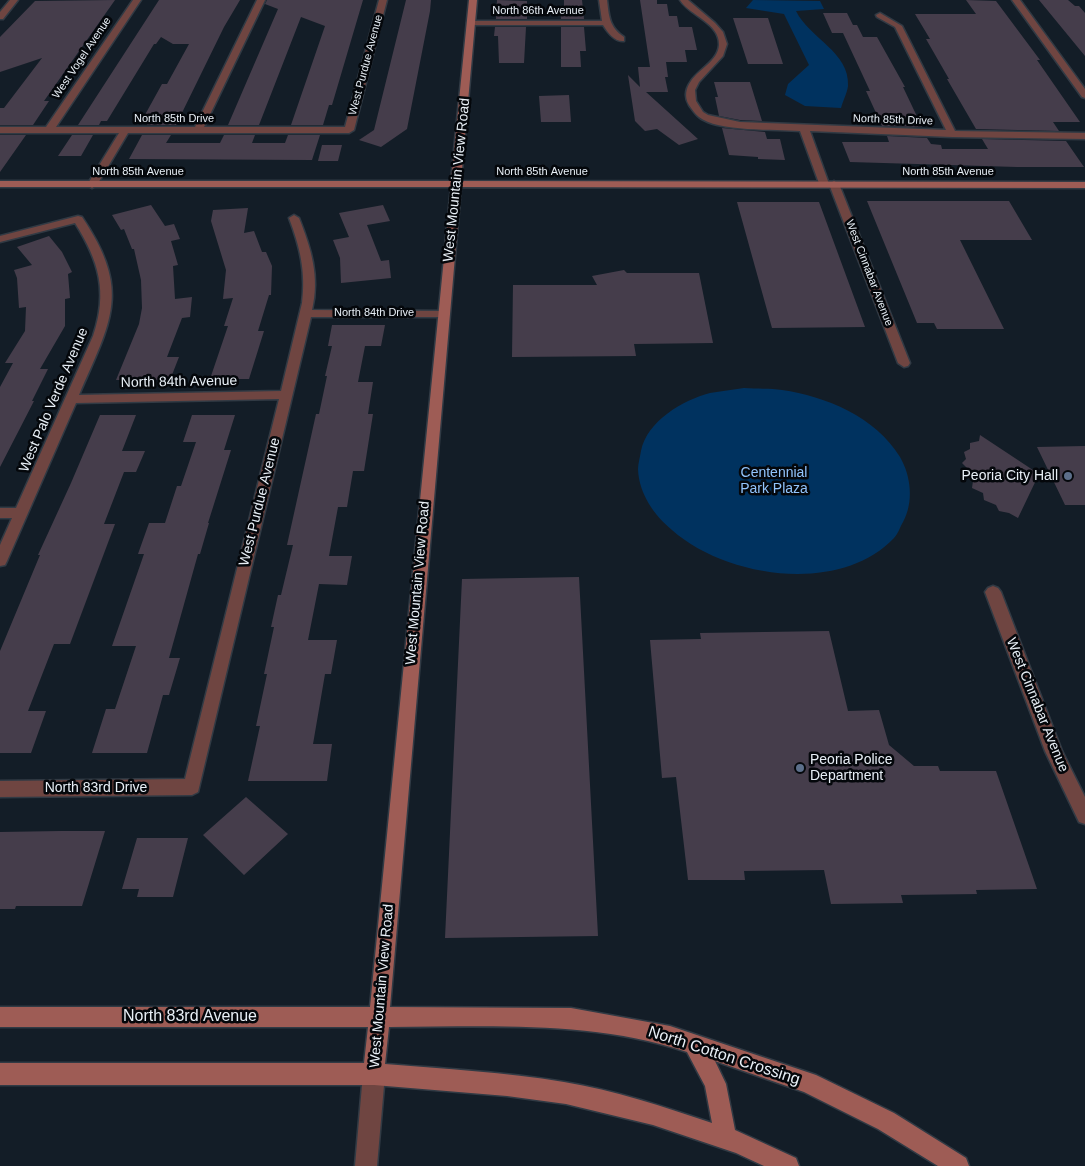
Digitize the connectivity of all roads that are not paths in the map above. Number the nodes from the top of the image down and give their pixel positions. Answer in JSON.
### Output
{"nodes":[{"id":1,"x":14,"y":0,"type":"edge"},
{"id":2,"x":137,"y":0,"type":"edge"},
{"id":3,"x":261,"y":0,"type":"edge"},
{"id":4,"x":383,"y":0,"type":"edge"},
{"id":5,"x":473,"y":0,"type":"edge"},
{"id":6,"x":603,"y":0,"type":"edge"},
{"id":7,"x":684,"y":0,"type":"edge"},
{"id":8,"x":1016,"y":0,"type":"edge"},
{"id":9,"x":880,"y":15,"type":"dead end"},
{"id":10,"x":0,"y":17,"type":"edge"},
{"id":11,"x":471,"y":23,"type":"junction"},
{"id":12,"x":606,"y":23,"type":"junction"},
{"id":13,"x":621,"y":39,"type":"dead end"},
{"id":14,"x":1085,"y":95,"type":"edge"},
{"id":15,"x":804,"y":128,"type":"junction"},
{"id":16,"x":0,"y":130,"type":"edge"},
{"id":17,"x":49,"y":130,"type":"junction"},
{"id":18,"x":125,"y":130,"type":"junction"},
{"id":19,"x":198,"y":130,"type":"junction"},
{"id":20,"x":349,"y":130,"type":"joint"},
{"id":21,"x":952,"y":134,"type":"junction"},
{"id":22,"x":1085,"y":136,"type":"edge"},
{"id":23,"x":0,"y":184,"type":"edge"},
{"id":24,"x":92,"y":184,"type":"junction"},
{"id":25,"x":829,"y":184,"type":"junction"},
{"id":26,"x":457,"y":185,"type":"junction"},
{"id":27,"x":1085,"y":185,"type":"edge"},
{"id":28,"x":294,"y":218,"type":"dead end"},
{"id":29,"x":0,"y":239,"type":"edge"},
{"id":30,"x":306,"y":308,"type":"junction"},
{"id":31,"x":443,"y":309,"type":"junction"},
{"id":32,"x":904,"y":363,"type":"dead end"},
{"id":33,"x":285,"y":395,"type":"junction"},
{"id":34,"x":72,"y":399,"type":"junction"},
{"id":35,"x":0,"y":513,"type":"edge"},
{"id":36,"x":21,"y":513,"type":"junction"},
{"id":37,"x":0,"y":561,"type":"edge"},
{"id":38,"x":993,"y":592,"type":"dead end"},
{"id":39,"x":192,"y":787,"type":"joint"},
{"id":40,"x":0,"y":788,"type":"edge"},
{"id":41,"x":1085,"y":816,"type":"edge"},
{"id":42,"x":0,"y":1017,"type":"edge"},
{"id":43,"x":379,"y":1017,"type":"junction"},
{"id":44,"x":694,"y":1044,"type":"junction"},
{"id":45,"x":0,"y":1074,"type":"edge"},
{"id":46,"x":374,"y":1074,"type":"junction"},
{"id":47,"x":726,"y":1139,"type":"junction"},
{"id":48,"x":366,"y":1166,"type":"edge"},
{"id":49,"x":788,"y":1166,"type":"edge"},
{"id":50,"x":958,"y":1166,"type":"edge"}],
"edges":[{"from":1,"to":10,"type":"street"},
{"from":2,"to":17,"type":"street","name":"West Vogel Avenue"},
{"from":3,"to":19,"type":"street"},
{"from":4,"to":20,"type":"street","name":"West Purdue Avenue"},
{"from":5,"to":11,"type":"street","name":"West Mountain View Road"},
{"from":6,"to":12,"type":"street"},
{"from":7,"to":15,"type":"street","name":"North 85th Drive"},
{"from":8,"to":14,"type":"street"},
{"from":9,"to":21,"type":"street"},
{"from":11,"to":12,"type":"street","name":"North 86th Avenue"},
{"from":11,"to":26,"type":"street","name":"West Mountain View Road"},
{"from":12,"to":13,"type":"street"},
{"from":15,"to":21,"type":"street","name":"North 85th Drive"},
{"from":15,"to":25,"type":"street","name":"West Cinnabar Avenue"},
{"from":16,"to":17,"type":"street","name":"North 85th Drive"},
{"from":17,"to":18,"type":"street","name":"North 85th Drive"},
{"from":18,"to":19,"type":"street","name":"North 85th Drive"},
{"from":18,"to":24,"type":"street"},
{"from":19,"to":20,"type":"street","name":"North 85th Drive"},
{"from":21,"to":22,"type":"street","name":"North 85th Drive"},
{"from":23,"to":24,"type":"street","name":"North 85th Avenue"},
{"from":24,"to":26,"type":"street","name":"North 85th Avenue"},
{"from":25,"to":26,"type":"street","name":"North 85th Avenue"},
{"from":25,"to":27,"type":"street","name":"North 85th Avenue"},
{"from":25,"to":32,"type":"street","name":"West Cinnabar Avenue"},
{"from":26,"to":31,"type":"street","name":"West Mountain View Road"},
{"from":28,"to":30,"type":"street","name":"West Purdue Avenue"},
{"from":29,"to":34,"type":"street","name":"West Palo Verde Avenue"},
{"from":30,"to":31,"type":"street","name":"North 84th Drive"},
{"from":30,"to":33,"type":"street","name":"West Purdue Avenue"},
{"from":31,"to":43,"type":"street","name":"West Mountain View Road"},
{"from":33,"to":34,"type":"street","name":"North 84th Avenue"},
{"from":33,"to":39,"type":"street","name":"West Purdue Avenue"},
{"from":34,"to":36,"type":"street","name":"West Palo Verde Avenue"},
{"from":35,"to":36,"type":"street"},
{"from":36,"to":37,"type":"street","name":"West Palo Verde Avenue"},
{"from":38,"to":41,"type":"street","name":"West Cinnabar Avenue"},
{"from":39,"to":40,"type":"street","name":"North 83rd Drive"},
{"from":42,"to":43,"type":"street","name":"North 83rd Avenue"},
{"from":43,"to":44,"type":"street","name":"North Cotton Crossing"},
{"from":43,"to":46,"type":"street","name":"West Mountain View Road"},
{"from":44,"to":47,"type":"street"},
{"from":44,"to":50,"type":"street","name":"North Cotton Crossing"},
{"from":45,"to":46,"type":"street"},
{"from":46,"to":47,"type":"street"},
{"from":46,"to":48,"type":"street","name":"West Mountain View Road"},
{"from":47,"to":49,"type":"street"}]}
